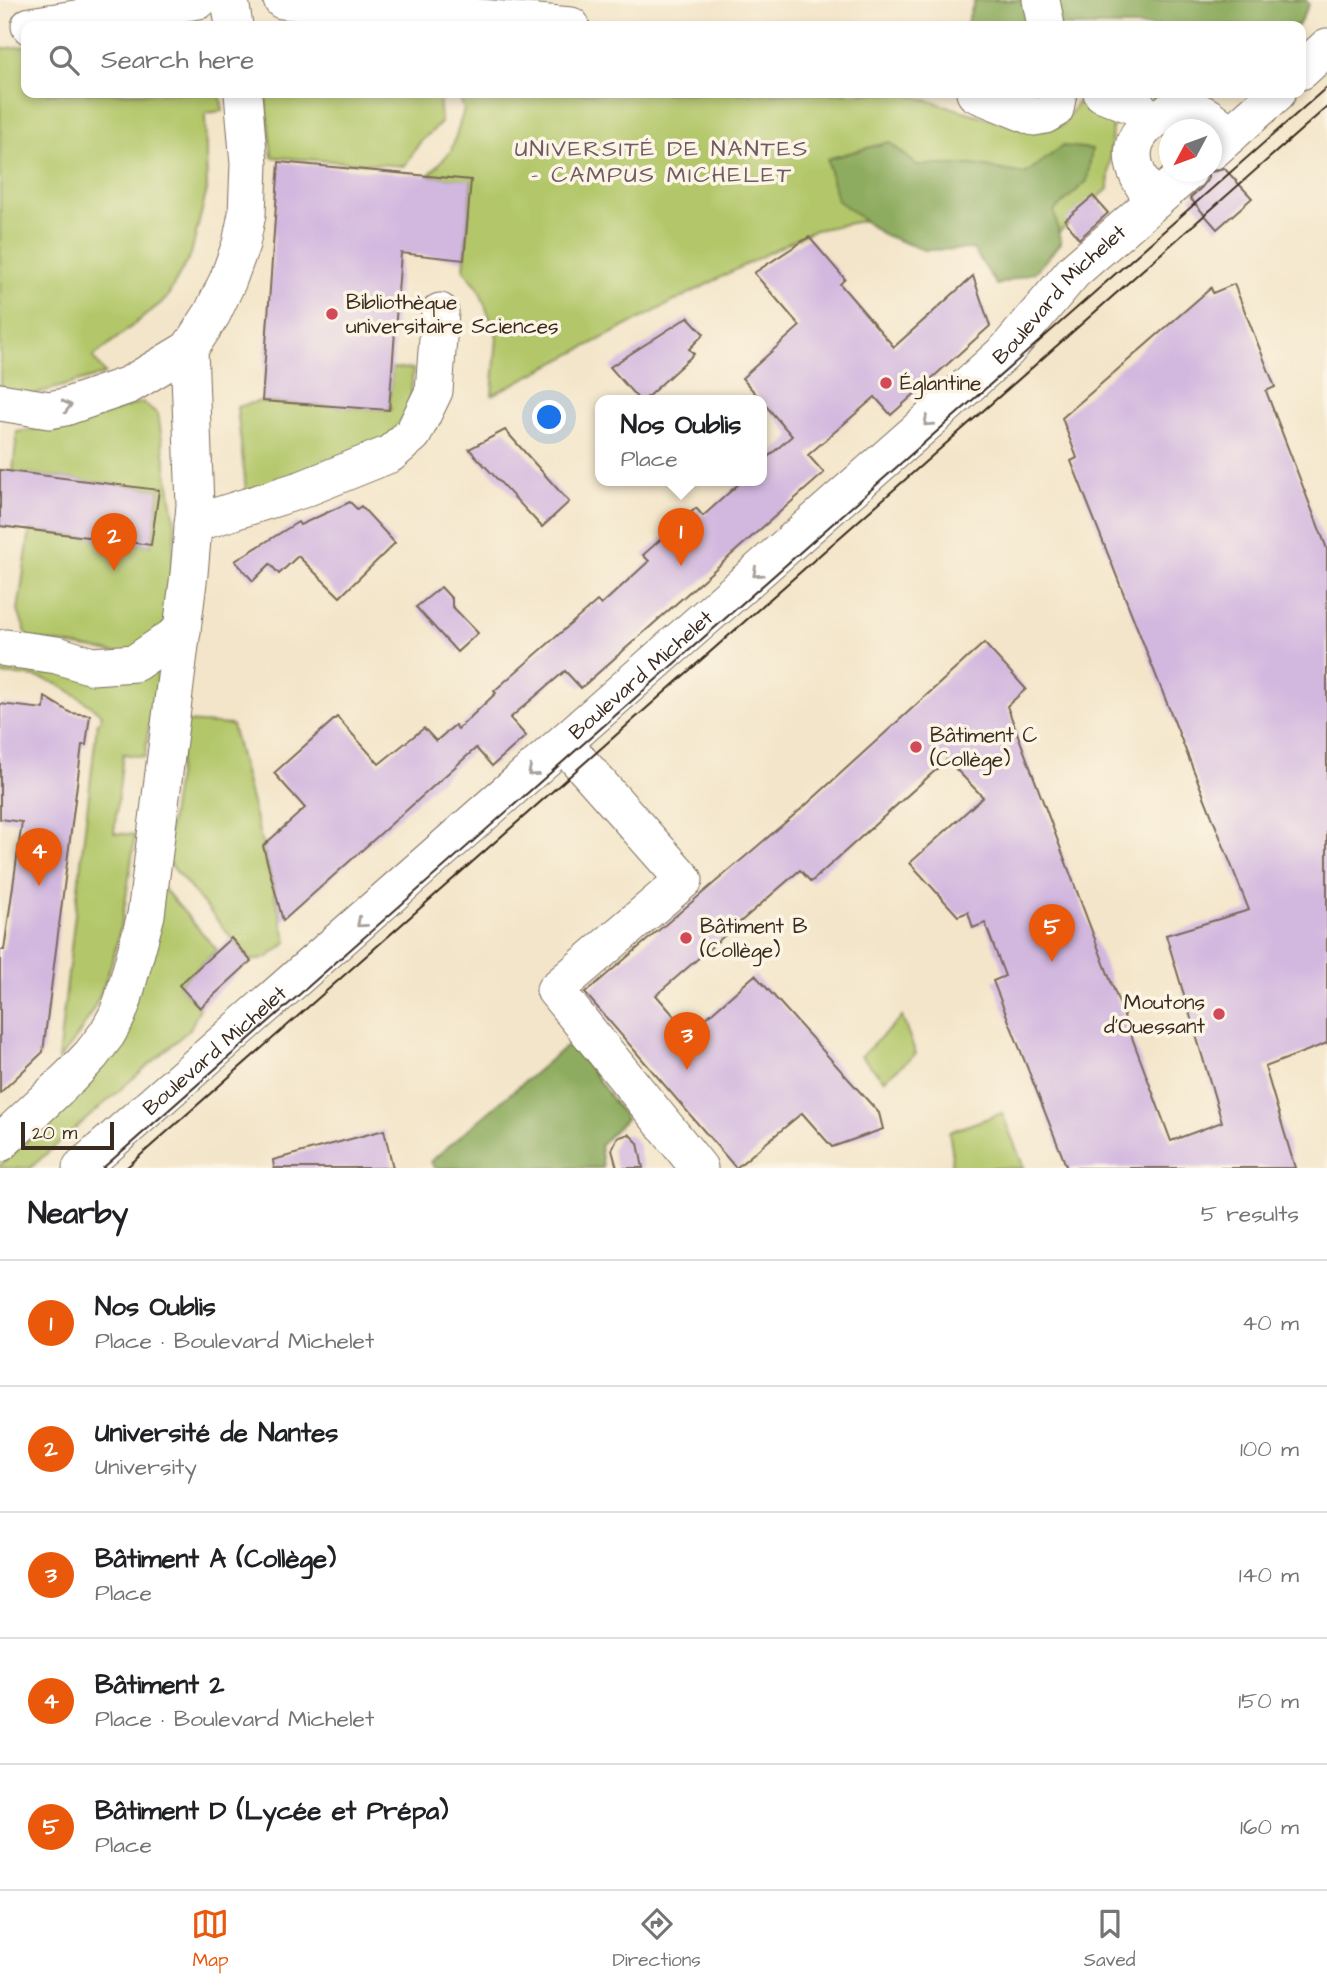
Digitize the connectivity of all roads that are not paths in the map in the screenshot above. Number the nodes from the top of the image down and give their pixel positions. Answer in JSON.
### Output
{"nodes":[{"id":1,"x":199,"y":0,"type":"edge"},
{"id":2,"x":230,"y":0,"type":"edge"},
{"id":3,"x":282,"y":0,"type":"edge"},
{"id":4,"x":1041,"y":0,"type":"edge"},
{"id":5,"x":66,"y":21,"type":"edge"},
{"id":6,"x":233,"y":21,"type":"edge"},
{"id":7,"x":515,"y":21,"type":"edge"},
{"id":8,"x":1045,"y":21,"type":"edge"},
{"id":9,"x":21,"y":28,"type":"edge"},
{"id":10,"x":0,"y":31,"type":"edge"},
{"id":11,"x":1327,"y":47,"type":"edge"},
{"id":12,"x":1306,"y":66,"type":"edge"},
{"id":13,"x":243,"y":98,"type":"edge"},
{"id":14,"x":987,"y":98,"type":"edge"},
{"id":15,"x":1058,"y":98,"type":"edge"},
{"id":16,"x":1114,"y":98,"type":"edge"},
{"id":17,"x":1270,"y":98,"type":"edge"},
{"id":18,"x":1207,"y":119,"type":"edge"},
{"id":19,"x":1149,"y":123,"type":"junction"},
{"id":20,"x":1222,"y":142,"type":"edge"},
{"id":21,"x":1177,"y":182,"type":"edge"},
{"id":22,"x":1155,"y":201,"type":"junction"},
{"id":23,"x":440,"y":312,"type":"dead end"},
{"id":24,"x":189,"y":349,"type":"junction"},
{"id":25,"x":0,"y":402,"type":"edge"},
{"id":26,"x":194,"y":524,"type":"junction"},
{"id":27,"x":182,"y":631,"type":"junction"},
{"id":28,"x":6,"y":648,"type":"dead end"},
{"id":29,"x":564,"y":744,"type":"junction"},
{"id":30,"x":0,"y":1143,"type":"edge"},
{"id":31,"x":81,"y":1168,"type":"edge"},
{"id":32,"x":699,"y":1168,"type":"edge"}],
"edges":[{"from":1,"to":5,"type":"street"},
{"from":2,"to":6,"type":"street"},
{"from":3,"to":7,"type":"street"},
{"from":4,"to":8,"type":"street"},
{"from":9,"to":10,"type":"street"},
{"from":11,"to":12,"type":"street"},
{"from":13,"to":24,"type":"street"},
{"from":14,"to":15,"type":"street"},
{"from":16,"to":19,"type":"street"},
{"from":17,"to":20,"type":"street"},
{"from":18,"to":19,"type":"street"},
{"from":19,"to":22,"type":"street"},
{"from":21,"to":22,"type":"street","name":"Boulevard Michelet"},
{"from":22,"to":29,"type":"street","name":"Boulevard Michelet","one_way":true},
{"from":23,"to":26,"type":"street"},
{"from":25,"to":24,"type":"street","one_way":true},
{"from":24,"to":26,"type":"street"},
{"from":26,"to":27,"type":"street"},
{"from":27,"to":28,"type":"street"},
{"from":27,"to":30,"type":"street"},
{"from":29,"to":31,"type":"street","name":"Boulevard Michelet","one_way":true},
{"from":29,"to":32,"type":"street"}]}
